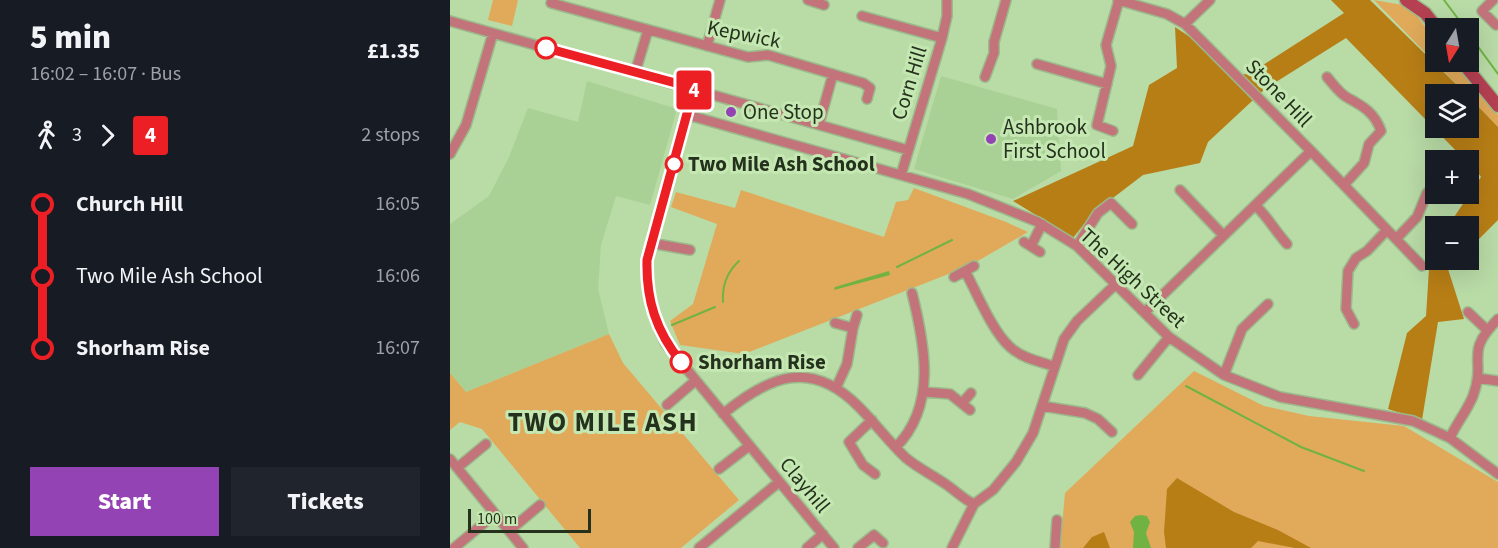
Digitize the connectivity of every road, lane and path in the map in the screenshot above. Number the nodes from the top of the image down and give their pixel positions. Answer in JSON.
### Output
{"nodes":[{"id":1,"x":720,"y":0,"type":"edge"},
{"id":2,"x":808,"y":0,"type":"edge"},
{"id":3,"x":947,"y":0,"type":"edge"},
{"id":4,"x":1006,"y":0,"type":"edge"},
{"id":5,"x":1118,"y":0,"type":"edge"},
{"id":6,"x":1210,"y":0,"type":"edge"},
{"id":7,"x":1406,"y":0,"type":"edge"},
{"id":8,"x":1492,"y":0,"type":"edge"},
{"id":9,"x":551,"y":3,"type":"dead end"},
{"id":10,"x":824,"y":5,"type":"dead end"},
{"id":11,"x":1424,"y":6,"type":"edge"},
{"id":12,"x":862,"y":16,"type":"dead end"},
{"id":13,"x":450,"y":21,"type":"edge"},
{"id":14,"x":1185,"y":24,"type":"junction"},
{"id":15,"x":1497,"y":25,"type":"edge"},
{"id":16,"x":648,"y":30,"type":"junction"},
{"id":17,"x":493,"y":33,"type":"junction"},
{"id":18,"x":942,"y":38,"type":"junction"},
{"id":19,"x":707,"y":46,"type":"junction"},
{"id":20,"x":1037,"y":64,"type":"dead end"},
{"id":21,"x":1470,"y":72,"type":"edge"},
{"id":22,"x":635,"y":73,"type":"junction"},
{"id":23,"x":833,"y":74,"type":"junction"},
{"id":24,"x":985,"y":77,"type":"dead end"},
{"id":25,"x":1328,"y":77,"type":"dead end"},
{"id":26,"x":1107,"y":84,"type":"junction"},
{"id":27,"x":694,"y":88,"type":"junction"},
{"id":28,"x":867,"y":99,"type":"dead end"},
{"id":29,"x":1498,"y":106,"type":"edge"},
{"id":30,"x":688,"y":115,"type":"junction"},
{"id":31,"x":819,"y":124,"type":"junction"},
{"id":32,"x":1113,"y":131,"type":"dead end"},
{"id":33,"x":908,"y":150,"type":"junction"},
{"id":34,"x":1311,"y":151,"type":"junction"},
{"id":35,"x":450,"y":154,"type":"edge"},
{"id":36,"x":901,"y":175,"type":"junction"},
{"id":37,"x":1344,"y":185,"type":"junction"},
{"id":38,"x":1180,"y":190,"type":"dead end"},
{"id":39,"x":1425,"y":196,"type":"edge"},
{"id":40,"x":1255,"y":205,"type":"junction"},
{"id":41,"x":1042,"y":224,"type":"junction"},
{"id":42,"x":1132,"y":224,"type":"dead end"},
{"id":43,"x":1387,"y":230,"type":"junction"},
{"id":44,"x":1223,"y":235,"type":"junction"},
{"id":45,"x":1395,"y":238,"type":"junction"},
{"id":46,"x":651,"y":243,"type":"junction"},
{"id":47,"x":1287,"y":244,"type":"dead end"},
{"id":48,"x":1077,"y":246,"type":"junction"},
{"id":49,"x":690,"y":250,"type":"dead end"},
{"id":50,"x":1040,"y":252,"type":"dead end"},
{"id":51,"x":974,"y":266,"type":"dead end"},
{"id":52,"x":1422,"y":266,"type":"dead end"},
{"id":53,"x":965,"y":271,"type":"junction"},
{"id":54,"x":954,"y":277,"type":"dead end"},
{"id":55,"x":1117,"y":283,"type":"junction"},
{"id":56,"x":912,"y":293,"type":"dead end"},
{"id":57,"x":1266,"y":311,"type":"dead end"},
{"id":58,"x":1145,"y":312,"type":"junction"},
{"id":59,"x":1468,"y":312,"type":"dead end"},
{"id":60,"x":857,"y":315,"type":"dead end"},
{"id":61,"x":1498,"y":319,"type":"edge"},
{"id":62,"x":836,"y":323,"type":"dead end"},
{"id":63,"x":1354,"y":324,"type":"dead end"},
{"id":64,"x":853,"y":328,"type":"junction"},
{"id":65,"x":1487,"y":330,"type":"junction"},
{"id":66,"x":1169,"y":337,"type":"junction"},
{"id":67,"x":1053,"y":366,"type":"junction"},
{"id":68,"x":1138,"y":375,"type":"dead end"},
{"id":69,"x":1224,"y":375,"type":"junction"},
{"id":70,"x":1478,"y":378,"type":"junction"},
{"id":71,"x":695,"y":381,"type":"junction"},
{"id":72,"x":1498,"y":381,"type":"edge"},
{"id":73,"x":836,"y":388,"type":"junction"},
{"id":74,"x":925,"y":392,"type":"junction"},
{"id":75,"x":971,"y":393,"type":"dead end"},
{"id":76,"x":963,"y":402,"type":"junction"},
{"id":77,"x":667,"y":405,"type":"dead end"},
{"id":78,"x":1042,"y":406,"type":"junction"},
{"id":79,"x":970,"y":410,"type":"dead end"},
{"id":80,"x":723,"y":414,"type":"junction"},
{"id":81,"x":872,"y":420,"type":"junction"},
{"id":82,"x":1112,"y":432,"type":"dead end"},
{"id":83,"x":1450,"y":438,"type":"junction"},
{"id":84,"x":486,"y":444,"type":"dead end"},
{"id":85,"x":748,"y":446,"type":"junction"},
{"id":86,"x":896,"y":447,"type":"junction"},
{"id":87,"x":450,"y":459,"type":"edge"},
{"id":88,"x":457,"y":468,"type":"junction"},
{"id":89,"x":719,"y":469,"type":"dead end"},
{"id":90,"x":874,"y":474,"type":"dead end"},
{"id":91,"x":1498,"y":474,"type":"edge"},
{"id":92,"x":779,"y":482,"type":"junction"},
{"id":93,"x":974,"y":504,"type":"junction"},
{"id":94,"x":540,"y":505,"type":"dead end"},
{"id":95,"x":495,"y":514,"type":"junction"},
{"id":96,"x":1058,"y":520,"type":"dead end"},
{"id":97,"x":509,"y":531,"type":"junction"},
{"id":98,"x":823,"y":534,"type":"junction"},
{"id":99,"x":883,"y":543,"type":"dead end"},
{"id":100,"x":711,"y":544,"type":"edge"},
{"id":101,"x":454,"y":548,"type":"edge"},
{"id":102,"x":523,"y":548,"type":"edge"},
{"id":103,"x":699,"y":548,"type":"edge"},
{"id":104,"x":807,"y":548,"type":"edge"},
{"id":105,"x":834,"y":548,"type":"edge"},
{"id":106,"x":858,"y":548,"type":"edge"},
{"id":107,"x":952,"y":548,"type":"edge"},
{"id":108,"x":1055,"y":548,"type":"edge"}],
"edges":[{"from":1,"to":19,"type":"street"},
{"from":2,"to":10,"type":"street"},
{"from":3,"to":18,"type":"street","name":"Corn Hill"},
{"from":4,"to":24,"type":"street"},
{"from":5,"to":14,"type":"street","name":"Stone Hill"},
{"from":5,"to":26,"type":"street"},
{"from":6,"to":14,"type":"street"},
{"from":7,"to":11,"type":"street"},
{"from":8,"to":15,"type":"street"},
{"from":9,"to":16,"type":"street","name":"Kepwick"},
{"from":12,"to":18,"type":"street"},
{"from":13,"to":17,"type":"street"},
{"from":14,"to":34,"type":"street","name":"Stone Hill"},
{"from":16,"to":19,"type":"street","name":"Kepwick"},
{"from":16,"to":22,"type":"street"},
{"from":17,"to":22,"type":"street"},
{"from":17,"to":35,"type":"street"},
{"from":18,"to":33,"type":"street","name":"Corn Hill"},
{"from":19,"to":23,"type":"street","name":"Kepwick"},
{"from":20,"to":26,"type":"street"},
{"from":21,"to":29,"type":"street"},
{"from":22,"to":27,"type":"street"},
{"from":23,"to":28,"type":"street","name":"Kepwick"},
{"from":23,"to":31,"type":"street"},
{"from":25,"to":37,"type":"street"},
{"from":26,"to":32,"type":"street"},
{"from":27,"to":30,"type":"street"},
{"from":27,"to":31,"type":"street"},
{"from":30,"to":36,"type":"street","name":"The High Street"},
{"from":30,"to":46,"type":"street","name":"Clayhill"},
{"from":31,"to":33,"type":"street"},
{"from":33,"to":36,"type":"street","name":"Corn Hill"},
{"from":34,"to":37,"type":"street"},
{"from":34,"to":40,"type":"street","name":"Stone Hill"},
{"from":36,"to":41,"type":"street","name":"The High Street"},
{"from":37,"to":43,"type":"street"},
{"from":38,"to":44,"type":"street"},
{"from":39,"to":45,"type":"street"},
{"from":40,"to":44,"type":"street","name":"Stone Hill"},
{"from":40,"to":47,"type":"street"},
{"from":41,"to":48,"type":"street","name":"The High Street"},
{"from":41,"to":50,"type":"street"},
{"from":42,"to":48,"type":"street"},
{"from":43,"to":45,"type":"street"},
{"from":43,"to":63,"type":"street"},
{"from":44,"to":58,"type":"street","name":"Stone Hill"},
{"from":45,"to":52,"type":"street"},
{"from":46,"to":49,"type":"street"},
{"from":46,"to":71,"type":"street","name":"Clayhill"},
{"from":48,"to":55,"type":"street","name":"The High Street"},
{"from":51,"to":53,"type":"street"},
{"from":53,"to":54,"type":"street"},
{"from":53,"to":67,"type":"street"},
{"from":55,"to":58,"type":"street","name":"The High Street"},
{"from":55,"to":67,"type":"street"},
{"from":56,"to":74,"type":"street"},
{"from":57,"to":69,"type":"street"},
{"from":58,"to":66,"type":"street","name":"The High Street"},
{"from":59,"to":65,"type":"street"},
{"from":60,"to":64,"type":"street"},
{"from":61,"to":65,"type":"street"},
{"from":62,"to":64,"type":"street"},
{"from":64,"to":73,"type":"street"},
{"from":65,"to":70,"type":"street"},
{"from":66,"to":68,"type":"street"},
{"from":66,"to":69,"type":"street","name":"The High Street"},
{"from":67,"to":78,"type":"street"},
{"from":69,"to":83,"type":"street","name":"The High Street"},
{"from":70,"to":72,"type":"street"},
{"from":70,"to":83,"type":"street"},
{"from":71,"to":77,"type":"street"},
{"from":71,"to":80,"type":"street","name":"Clayhill"},
{"from":73,"to":80,"type":"street"},
{"from":73,"to":81,"type":"street"},
{"from":74,"to":76,"type":"street"},
{"from":74,"to":86,"type":"street"},
{"from":75,"to":76,"type":"street"},
{"from":76,"to":79,"type":"street"},
{"from":78,"to":82,"type":"street"},
{"from":78,"to":93,"type":"street"},
{"from":80,"to":85,"type":"street","name":"Clayhill"},
{"from":81,"to":86,"type":"street"},
{"from":81,"to":90,"type":"street"},
{"from":83,"to":91,"type":"street","name":"The High Street"},
{"from":84,"to":88,"type":"street"},
{"from":85,"to":89,"type":"street"},
{"from":85,"to":92,"type":"street","name":"Clayhill"},
{"from":86,"to":93,"type":"street"},
{"from":87,"to":88,"type":"street"},
{"from":88,"to":95,"type":"street"},
{"from":92,"to":98,"type":"street","name":"Clayhill"},
{"from":92,"to":100,"type":"street"},
{"from":93,"to":107,"type":"street"},
{"from":94,"to":97,"type":"street"},
{"from":95,"to":97,"type":"street"},
{"from":95,"to":101,"type":"street"},
{"from":96,"to":108,"type":"street"},
{"from":97,"to":102,"type":"street"},
{"from":98,"to":104,"type":"street"},
{"from":98,"to":105,"type":"street","name":"Clayhill"},
{"from":99,"to":106,"type":"street"},
{"from":100,"to":103,"type":"street"}]}
